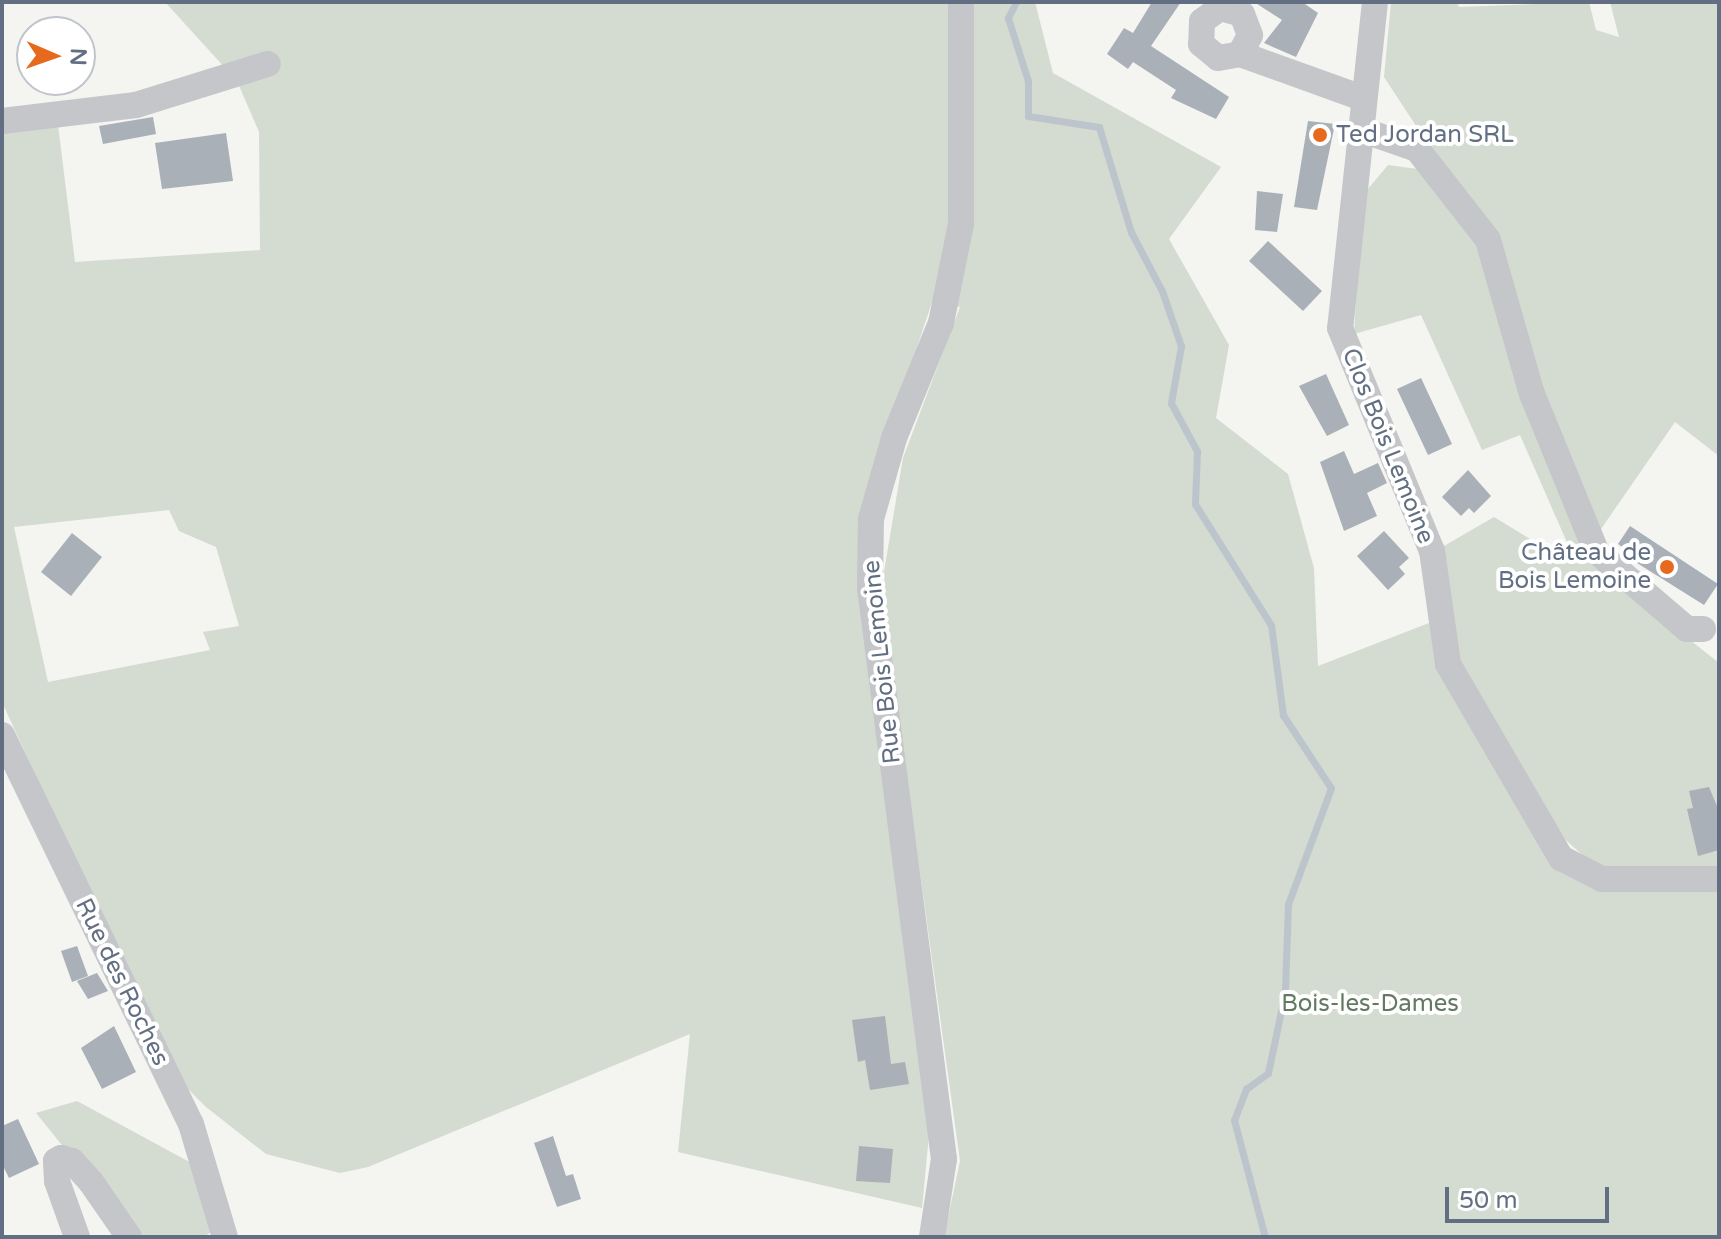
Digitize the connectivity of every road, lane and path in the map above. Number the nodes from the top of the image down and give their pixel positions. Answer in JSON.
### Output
{"nodes":[{"id":1,"x":961,"y":2,"type":"edge"},
{"id":2,"x":1375,"y":2,"type":"edge"},
{"id":3,"x":1240,"y":54,"type":"dead end"},
{"id":4,"x":268,"y":64,"type":"dead end"},
{"id":5,"x":1362,"y":98,"type":"junction"},
{"id":6,"x":2,"y":121,"type":"edge"},
{"id":7,"x":1362,"y":130,"type":"junction"},
{"id":8,"x":1703,"y":629,"type":"dead end"},
{"id":9,"x":2,"y":735,"type":"edge"},
{"id":10,"x":1719,"y":879,"type":"edge"},
{"id":11,"x":77,"y":1237,"type":"edge"},
{"id":12,"x":129,"y":1237,"type":"edge"},
{"id":13,"x":225,"y":1237,"type":"edge"},
{"id":14,"x":932,"y":1237,"type":"edge"}],
"edges":[{"from":1,"to":14,"type":"street","name":"Rue Bois Lemoine"},
{"from":2,"to":5,"type":"street","name":"Clos Bois Lemoine"},
{"from":3,"to":5,"type":"street"},
{"from":4,"to":6,"type":"street"},
{"from":5,"to":7,"type":"street","name":"Clos Bois Lemoine"},
{"from":7,"to":8,"type":"street"},
{"from":7,"to":10,"type":"street","name":"Clos Bois Lemoine"},
{"from":9,"to":13,"type":"street","name":"Rue des Roches"},
{"from":11,"to":12,"type":"street"}]}
